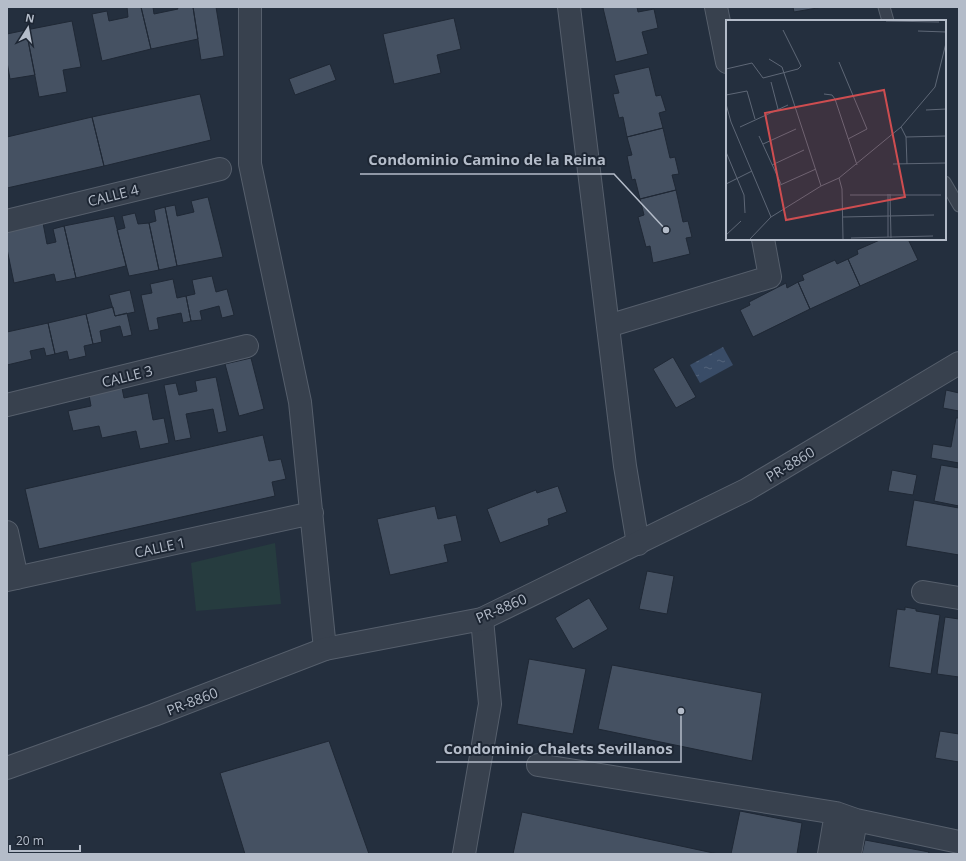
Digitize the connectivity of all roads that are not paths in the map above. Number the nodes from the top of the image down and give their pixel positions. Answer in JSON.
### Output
{"nodes":[{"id":1,"x":250,"y":7,"type":"edge"},
{"id":2,"x":569,"y":7,"type":"edge"},
{"id":3,"x":716,"y":7,"type":"edge"},
{"id":4,"x":884,"y":7,"type":"edge"},
{"id":5,"x":888,"y":20,"type":"edge"},
{"id":6,"x":726,"y":57,"type":"edge"},
{"id":7,"x":220,"y":169,"type":"dead end"},
{"id":8,"x":946,"y":184,"type":"edge"},
{"id":9,"x":959,"y":206,"type":"edge"},
{"id":10,"x":7,"y":221,"type":"edge"},
{"id":11,"x":763,"y":240,"type":"edge"},
{"id":12,"x":608,"y":326,"type":"junction"},
{"id":13,"x":247,"y":346,"type":"dead end"},
{"id":14,"x":959,"y":363,"type":"edge"},
{"id":15,"x":7,"y":405,"type":"edge"},
{"id":16,"x":312,"y":513,"type":"junction"},
{"id":17,"x":7,"y":532,"type":"edge"},
{"id":18,"x":638,"y":544,"type":"junction"},
{"id":19,"x":12,"y":579,"type":"edge"},
{"id":20,"x":923,"y":592,"type":"dead end"},
{"id":21,"x":959,"y":598,"type":"edge"},
{"id":22,"x":482,"y":619,"type":"junction"},
{"id":23,"x":326,"y":649,"type":"junction"},
{"id":24,"x":538,"y":765,"type":"dead end"},
{"id":25,"x":7,"y":768,"type":"edge"},
{"id":26,"x":846,"y":817,"type":"junction"},
{"id":27,"x":959,"y":842,"type":"edge"},
{"id":28,"x":464,"y":854,"type":"edge"},
{"id":29,"x":829,"y":854,"type":"edge"},
{"id":30,"x":850,"y":854,"type":"edge"}],
"edges":[{"from":1,"to":16,"type":"street"},
{"from":2,"to":12,"type":"street"},
{"from":3,"to":6,"type":"street"},
{"from":4,"to":5,"type":"lane"},
{"from":7,"to":10,"type":"street","name":"CALLE 4"},
{"from":8,"to":9,"type":"lane"},
{"from":11,"to":12,"type":"street"},
{"from":12,"to":18,"type":"street"},
{"from":13,"to":15,"type":"street","name":"CALLE 3"},
{"from":14,"to":18,"type":"street","name":"PR-8860","number":"PR-8860"},
{"from":16,"to":19,"type":"street","name":"CALLE 1"},
{"from":16,"to":23,"type":"street"},
{"from":17,"to":19,"type":"street"},
{"from":18,"to":22,"type":"street","name":"PR-8860","number":"PR-8860"},
{"from":20,"to":21,"type":"street"},
{"from":22,"to":23,"type":"street","name":"PR-8860","number":"PR-8860"},
{"from":22,"to":28,"type":"street"},
{"from":23,"to":25,"type":"street","name":"PR-8860","number":"PR-8860"},
{"from":24,"to":26,"type":"street"},
{"from":26,"to":27,"type":"street"},
{"from":26,"to":29,"type":"street"},
{"from":26,"to":30,"type":"street"}]}
